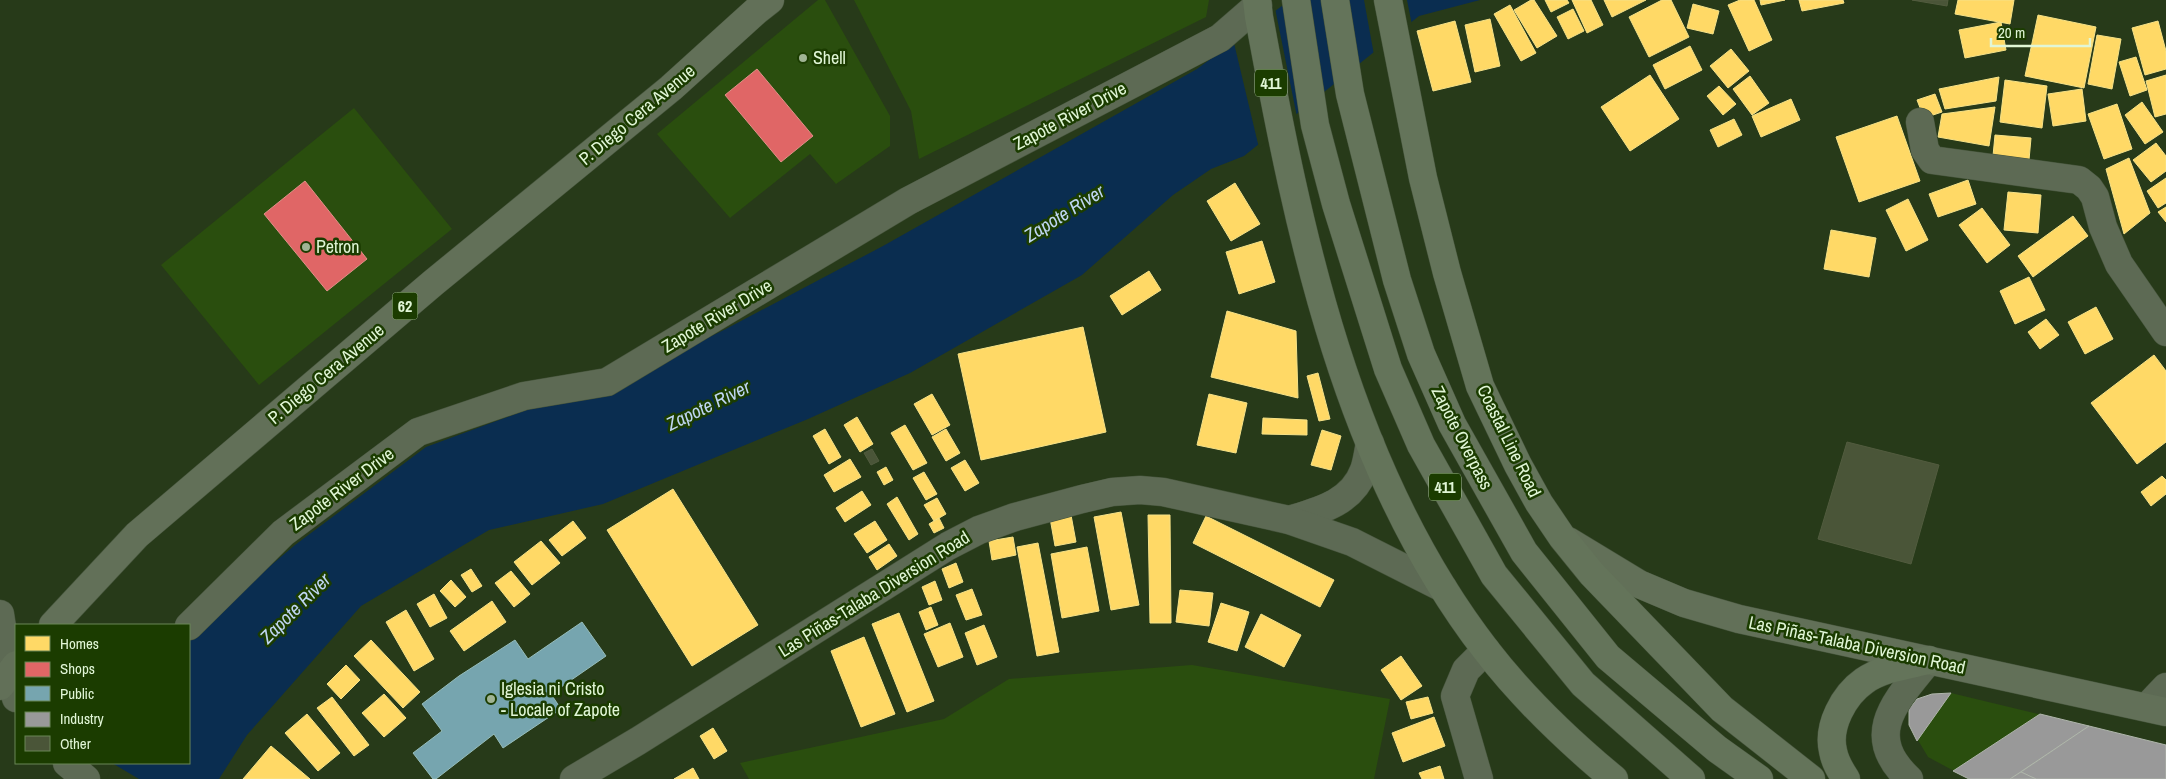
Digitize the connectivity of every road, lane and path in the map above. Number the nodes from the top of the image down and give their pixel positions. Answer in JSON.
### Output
{"nodes":[{"id":1,"x":770,"y":0,"type":"edge"},
{"id":2,"x":1296,"y":0,"type":"edge"},
{"id":3,"x":1334,"y":0,"type":"edge"},
{"id":4,"x":1388,"y":0,"type":"edge"},
{"id":5,"x":1258,"y":7,"type":"edge"},
{"id":6,"x":1920,"y":122,"type":"dead end"},
{"id":7,"x":2166,"y":332,"type":"edge"},
{"id":8,"x":1370,"y":443,"type":"junction"},
{"id":9,"x":1289,"y":520,"type":"junction"},
{"id":10,"x":1562,"y":537,"type":"junction"},
{"id":11,"x":1444,"y":588,"type":"junction"},
{"id":12,"x":0,"y":614,"type":"edge"},
{"id":13,"x":54,"y":624,"type":"edge"},
{"id":14,"x":190,"y":625,"type":"edge"},
{"id":15,"x":1486,"y":650,"type":"junction"},
{"id":16,"x":1929,"y":660,"type":"junction"},
{"id":17,"x":10,"y":681,"type":"edge"},
{"id":18,"x":2166,"y":687,"type":"edge"},
{"id":19,"x":2156,"y":710,"type":"edge"},
{"id":20,"x":574,"y":779,"type":"edge"},
{"id":21,"x":1479,"y":779,"type":"edge"},
{"id":22,"x":1614,"y":779,"type":"edge"},
{"id":23,"x":1692,"y":779,"type":"edge"},
{"id":24,"x":1759,"y":779,"type":"edge"},
{"id":25,"x":1811,"y":779,"type":"edge"},
{"id":26,"x":1846,"y":779,"type":"edge"},
{"id":27,"x":1910,"y":779,"type":"edge"}],
"edges":[{"from":1,"to":13,"type":"main road","name":"P. Diego Cera Avenue","number":"62"},
{"from":2,"to":23,"type":"highway","name":"Zapote Overpass","number":"411"},
{"from":3,"to":24,"type":"highway","name":"Zapote Overpass","number":"411"},
{"from":4,"to":10,"type":"highway","name":"Coastal Line Road"},
{"from":5,"to":8,"type":"highway","number":"411"},
{"from":5,"to":14,"type":"street","name":"Zapote River Drive"},
{"from":6,"to":7,"type":"street"},
{"from":8,"to":9,"type":"street","name":"Las Piñas-Talaba Diversion Road"},
{"from":8,"to":11,"type":"highway","number":"411"},
{"from":9,"to":11,"type":"street","name":"Las Piñas-Talaba Diversion Road"},
{"from":9,"to":20,"type":"street","name":"Las Piñas-Talaba Diversion Road"},
{"from":10,"to":16,"type":"main road","name":"Las Piñas-Talaba Diversion Road"},
{"from":10,"to":25,"type":"highway","name":"Coastal Line Road"},
{"from":11,"to":15,"type":"highway","number":"411"},
{"from":12,"to":17,"type":"street"},
{"from":15,"to":21,"type":"street"},
{"from":15,"to":22,"type":"highway","number":"411"},
{"from":16,"to":19,"type":"main road","name":"Las Piñas-Talaba Diversion Road"},
{"from":16,"to":26,"type":"highway"},
{"from":16,"to":27,"type":"street"},
{"from":18,"to":19,"type":"street"}]}
